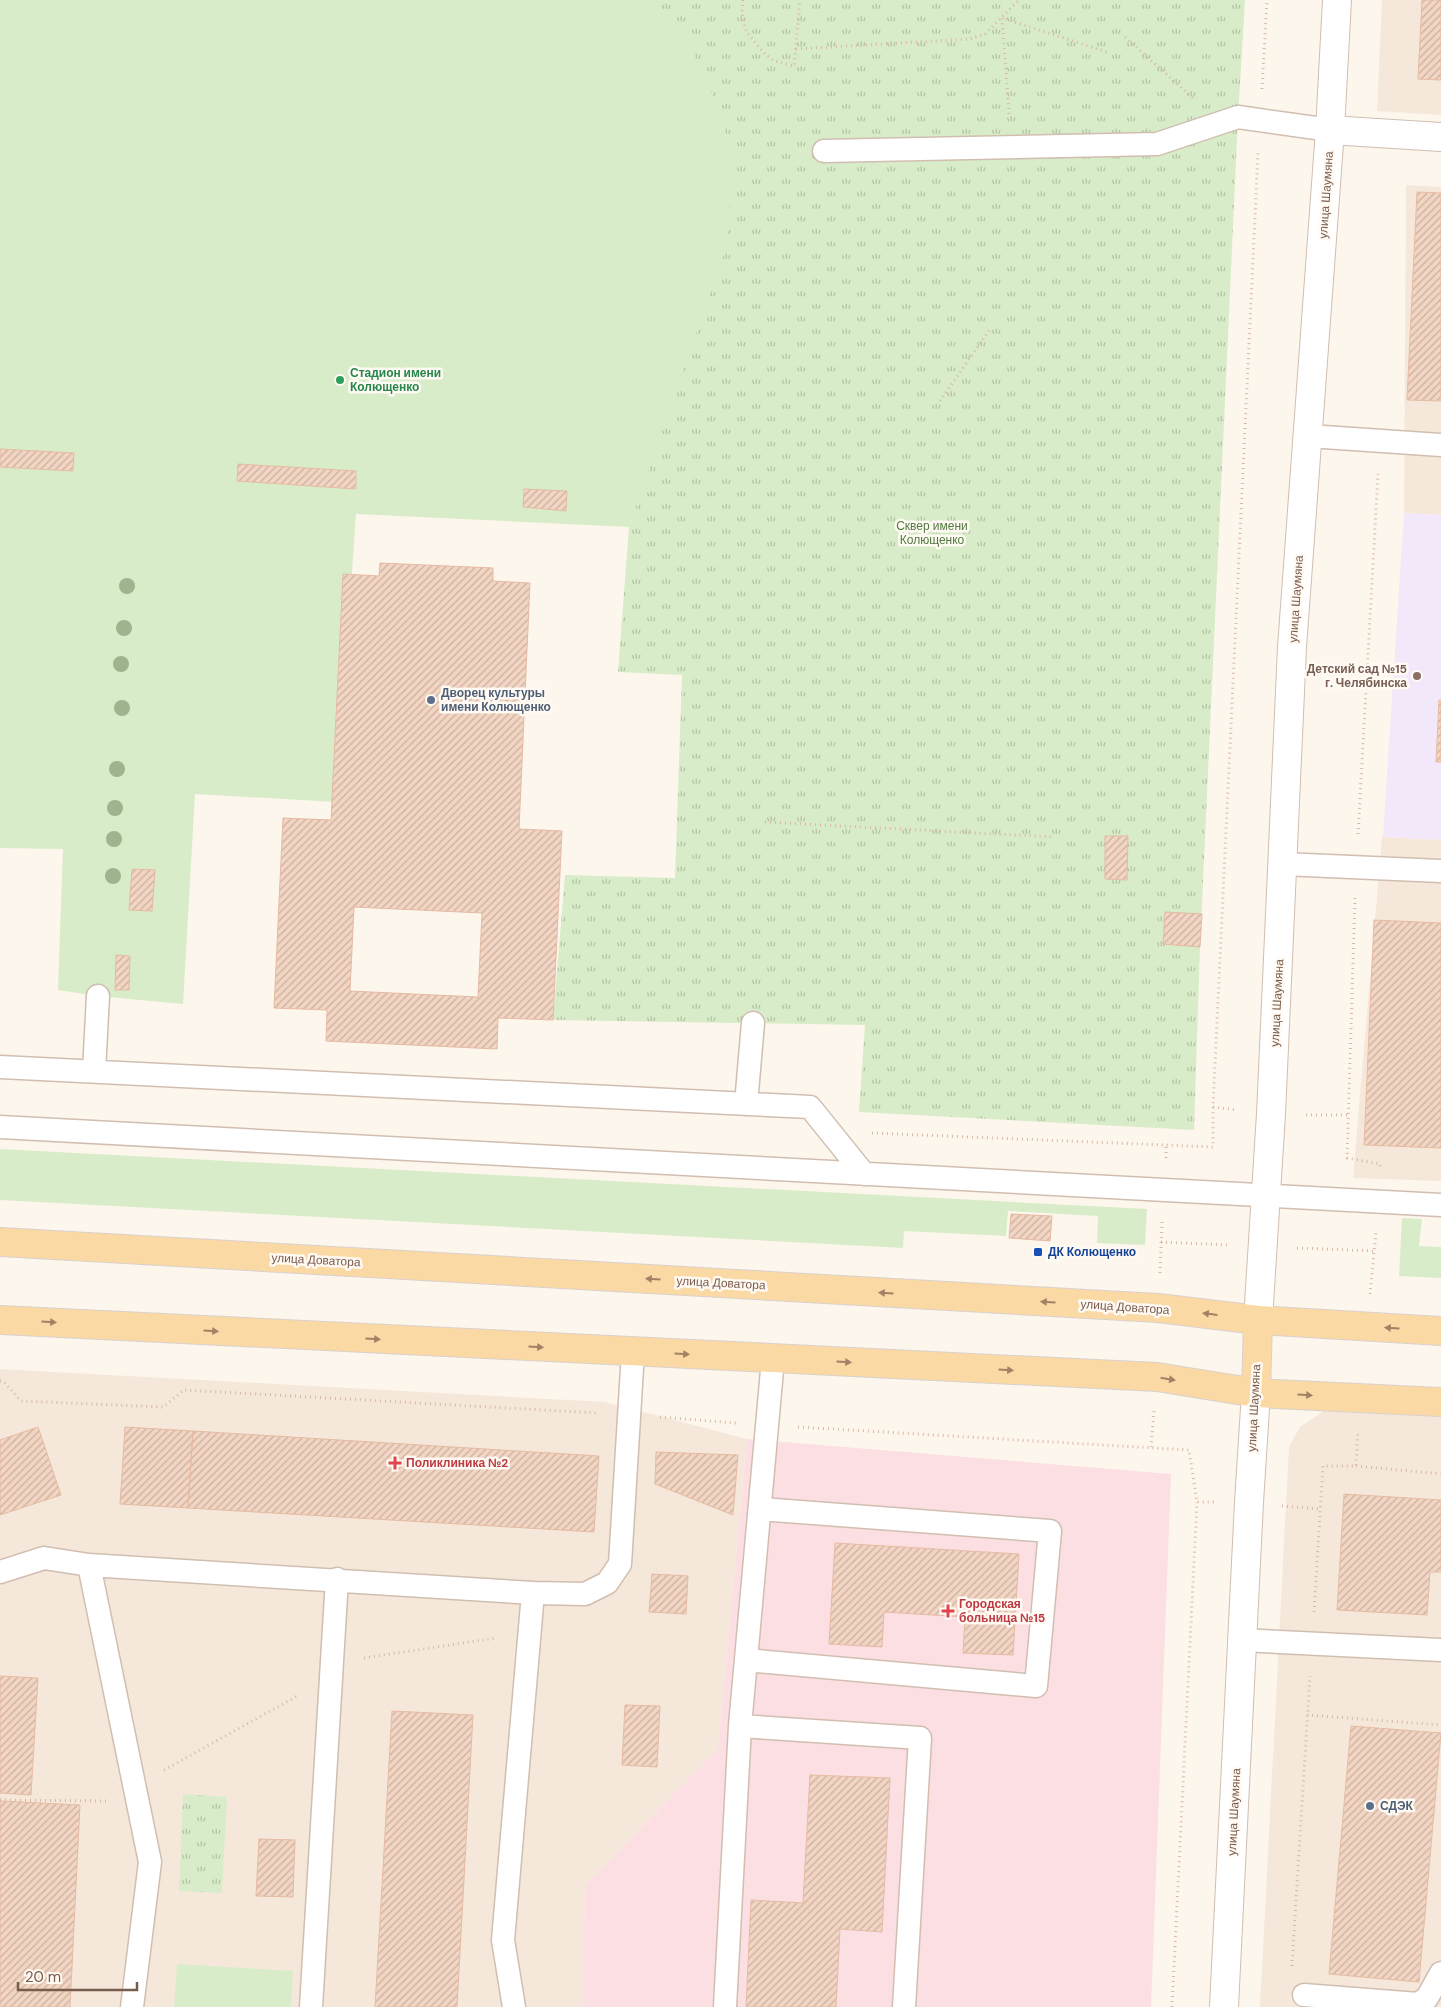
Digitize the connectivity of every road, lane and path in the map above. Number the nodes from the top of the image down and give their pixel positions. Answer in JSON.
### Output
{"nodes":[{"id":1,"x":743,"y":0,"type":"edge"},
{"id":2,"x":800,"y":0,"type":"edge"},
{"id":3,"x":1019,"y":0,"type":"edge"},
{"id":4,"x":1267,"y":0,"type":"edge"},
{"id":5,"x":1336,"y":0,"type":"edge"},
{"id":6,"x":1002,"y":18,"type":"junction"},
{"id":7,"x":1125,"y":37,"type":"dead end"},
{"id":8,"x":796,"y":49,"type":"junction"},
{"id":9,"x":1110,"y":53,"type":"dead end"},
{"id":10,"x":1194,"y":98,"type":"dead end"},
{"id":11,"x":1260,"y":121,"type":"junction"},
{"id":12,"x":1330,"y":130,"type":"junction"},
{"id":13,"x":1441,"y":137,"type":"edge"},
{"id":14,"x":1011,"y":147,"type":"junction"},
{"id":15,"x":824,"y":151,"type":"dead end"},
{"id":16,"x":990,"y":329,"type":"dead end"},
{"id":17,"x":940,"y":400,"type":"dead end"},
{"id":18,"x":1309,"y":436,"type":"junction"},
{"id":19,"x":1441,"y":445,"type":"edge"},
{"id":20,"x":765,"y":822,"type":"dead end"},
{"id":21,"x":1053,"y":837,"type":"dead end"},
{"id":22,"x":1283,"y":864,"type":"junction"},
{"id":23,"x":1441,"y":871,"type":"edge"},
{"id":24,"x":98,"y":996,"type":"dead end"},
{"id":25,"x":753,"y":1023,"type":"dead end"},
{"id":26,"x":0,"y":1067,"type":"edge"},
{"id":27,"x":94,"y":1071,"type":"junction"},
{"id":28,"x":746,"y":1104,"type":"junction"},
{"id":29,"x":0,"y":1127,"type":"edge"},
{"id":30,"x":828,"y":1131,"type":"junction"},
{"id":31,"x":864,"y":1174,"type":"junction"},
{"id":32,"x":1266,"y":1194,"type":"junction"},
{"id":33,"x":1441,"y":1205,"type":"edge"},
{"id":34,"x":0,"y":1242,"type":"edge"},
{"id":35,"x":0,"y":1320,"type":"edge"},
{"id":36,"x":1258,"y":1320,"type":"junction"},
{"id":37,"x":1441,"y":1330,"type":"edge"},
{"id":38,"x":633,"y":1352,"type":"junction"},
{"id":39,"x":773,"y":1359,"type":"junction"},
{"id":40,"x":0,"y":1381,"type":"edge"},
{"id":41,"x":1256,"y":1393,"type":"junction"},
{"id":42,"x":1441,"y":1402,"type":"edge"},
{"id":43,"x":629,"y":1414,"type":"junction"},
{"id":44,"x":767,"y":1426,"type":"junction"},
{"id":45,"x":1356,"y":1466,"type":"dead end"},
{"id":46,"x":1441,"y":1474,"type":"edge"},
{"id":47,"x":1197,"y":1502,"type":"junction"},
{"id":48,"x":1249,"y":1502,"type":"junction"},
{"id":49,"x":760,"y":1509,"type":"junction"},
{"id":50,"x":1321,"y":1509,"type":"dead end"},
{"id":51,"x":89,"y":1565,"type":"junction"},
{"id":52,"x":0,"y":1572,"type":"edge"},
{"id":53,"x":336,"y":1579,"type":"junction"},
{"id":54,"x":533,"y":1593,"type":"junction"},
{"id":55,"x":529,"y":1633,"type":"junction"},
{"id":56,"x":1242,"y":1640,"type":"junction"},
{"id":57,"x":1441,"y":1650,"type":"edge"},
{"id":58,"x":746,"y":1660,"type":"junction"},
{"id":59,"x":330,"y":1670,"type":"junction"},
{"id":60,"x":1307,"y":1715,"type":"dead end"},
{"id":61,"x":1441,"y":1725,"type":"edge"},
{"id":62,"x":740,"y":1726,"type":"junction"},
{"id":63,"x":135,"y":1786,"type":"junction"},
{"id":64,"x":0,"y":1800,"type":"edge"},
{"id":65,"x":1441,"y":1973,"type":"edge"},
{"id":66,"x":1304,"y":1995,"type":"dead end"},
{"id":67,"x":132,"y":2007,"type":"edge"},
{"id":68,"x":311,"y":2007,"type":"edge"},
{"id":69,"x":514,"y":2007,"type":"edge"},
{"id":70,"x":725,"y":2007,"type":"edge"},
{"id":71,"x":904,"y":2007,"type":"edge"},
{"id":72,"x":1172,"y":2007,"type":"edge"},
{"id":73,"x":1224,"y":2007,"type":"edge"}],
"edges":[{"from":1,"to":8,"type":"path"},
{"from":2,"to":8,"type":"path"},
{"from":3,"to":6,"type":"path"},
{"from":4,"to":11,"type":"path"},
{"from":5,"to":12,"type":"street","name":"улица Шаумяна"},
{"from":6,"to":8,"type":"path"},
{"from":6,"to":9,"type":"path"},
{"from":6,"to":14,"type":"path"},
{"from":7,"to":10,"type":"path"},
{"from":11,"to":12,"type":"lane"},
{"from":11,"to":14,"type":"lane"},
{"from":11,"to":30,"type":"path"},
{"from":12,"to":13,"type":"street"},
{"from":12,"to":18,"type":"street","name":"улица Шаумяна"},
{"from":14,"to":15,"type":"lane"},
{"from":16,"to":17,"type":"path"},
{"from":18,"to":19,"type":"lane"},
{"from":18,"to":22,"type":"street","name":"улица Шаумяна"},
{"from":20,"to":21,"type":"path"},
{"from":22,"to":23,"type":"lane"},
{"from":22,"to":32,"type":"street","name":"улица Шаумяна"},
{"from":24,"to":27,"type":"lane"},
{"from":25,"to":28,"type":"lane"},
{"from":26,"to":27,"type":"lane"},
{"from":27,"to":28,"type":"lane"},
{"from":28,"to":30,"type":"lane"},
{"from":29,"to":31,"type":"lane"},
{"from":30,"to":31,"type":"lane"},
{"from":31,"to":32,"type":"lane"},
{"from":32,"to":33,"type":"lane"},
{"from":32,"to":36,"type":"street","name":"улица Шаумяна"},
{"from":36,"to":34,"type":"main road","name":"улица Доватора","one_way":true},
{"from":35,"to":38,"type":"main road","one_way":true},
{"from":37,"to":36,"type":"main road","name":"улица Доватора","one_way":true},
{"from":36,"to":41,"type":"main road","name":"улица Шаумяна"},
{"from":38,"to":39,"type":"main road","one_way":true},
{"from":38,"to":43,"type":"lane"},
{"from":39,"to":41,"type":"main road","one_way":true},
{"from":39,"to":44,"type":"lane"},
{"from":40,"to":43,"type":"path"},
{"from":41,"to":42,"type":"main road","one_way":true},
{"from":41,"to":48,"type":"street","name":"улица Шаумяна"},
{"from":43,"to":44,"type":"path"},
{"from":43,"to":54,"type":"lane"},
{"from":44,"to":47,"type":"path"},
{"from":44,"to":49,"type":"lane"},
{"from":45,"to":46,"type":"path"},
{"from":47,"to":48,"type":"path"},
{"from":47,"to":72,"type":"path"},
{"from":48,"to":50,"type":"path"},
{"from":48,"to":56,"type":"street","name":"улица Шаумяна"},
{"from":49,"to":58,"type":"lane"},
{"from":49,"to":58,"type":"lane"},
{"from":51,"to":52,"type":"lane"},
{"from":51,"to":53,"type":"lane"},
{"from":51,"to":63,"type":"lane"},
{"from":53,"to":54,"type":"lane"},
{"from":53,"to":59,"type":"lane"},
{"from":54,"to":55,"type":"lane"},
{"from":55,"to":59,"type":"path"},
{"from":55,"to":69,"type":"lane"},
{"from":56,"to":57,"type":"lane"},
{"from":56,"to":73,"type":"street","name":"улица Шаумяна"},
{"from":58,"to":62,"type":"lane"},
{"from":59,"to":63,"type":"path"},
{"from":59,"to":68,"type":"lane"},
{"from":60,"to":61,"type":"path"},
{"from":62,"to":70,"type":"lane"},
{"from":62,"to":71,"type":"lane"},
{"from":63,"to":64,"type":"path"},
{"from":63,"to":67,"type":"lane"},
{"from":65,"to":66,"type":"lane"}]}
